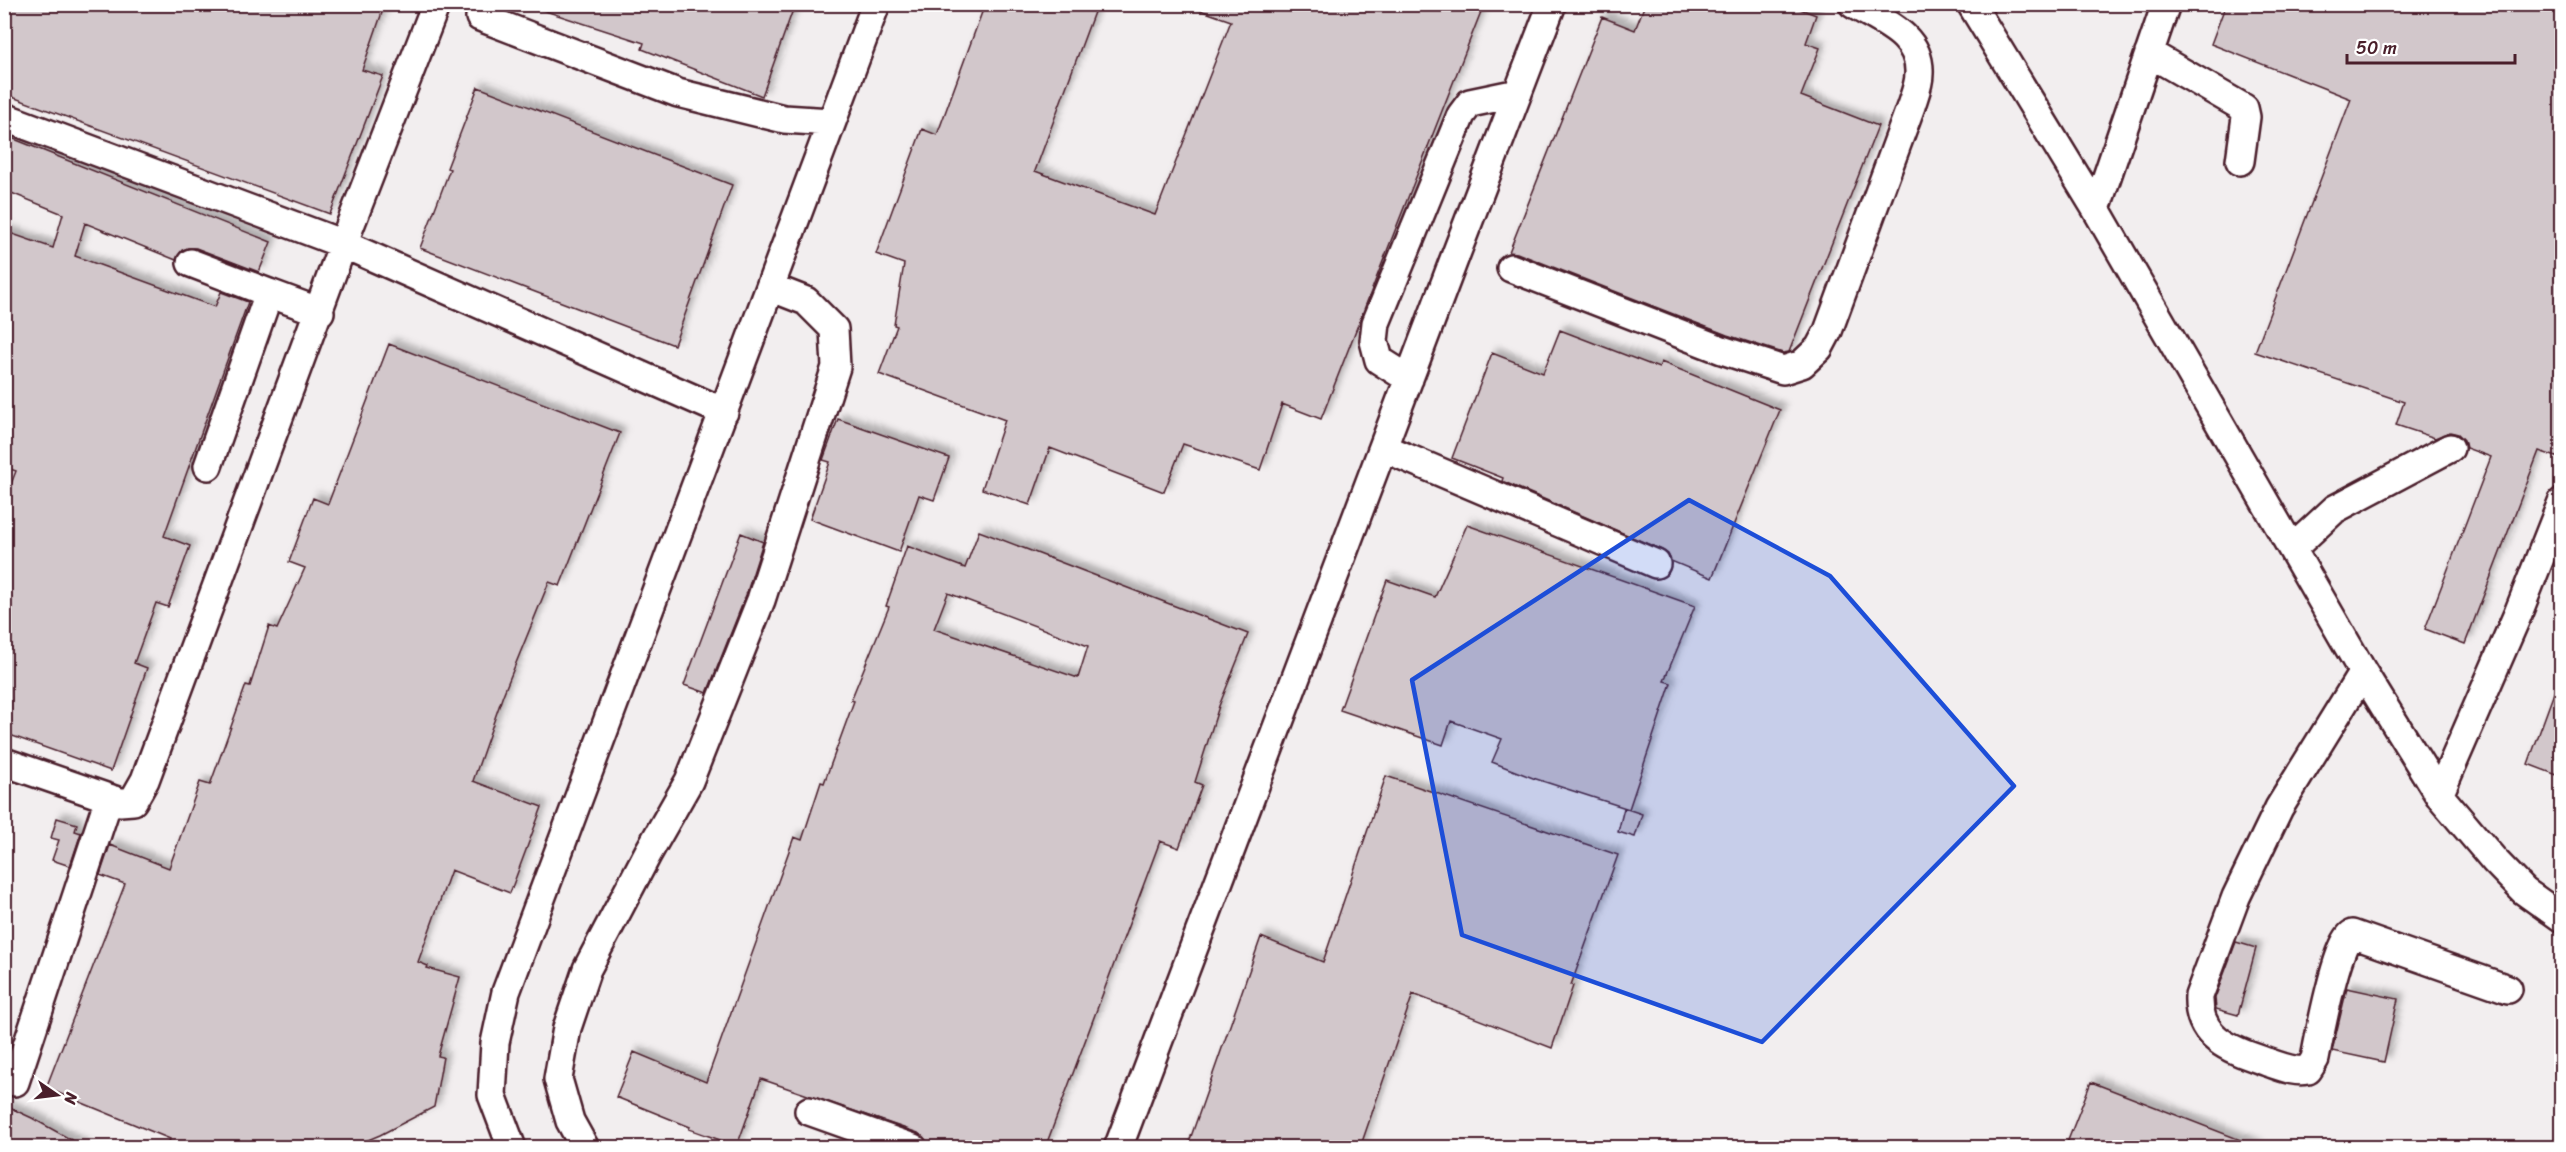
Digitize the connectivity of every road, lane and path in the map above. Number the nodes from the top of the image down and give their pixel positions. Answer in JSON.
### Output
{"nodes":[{"id":1,"x":436,"y":4,"type":"edge"},
{"id":2,"x":876,"y":4,"type":"edge"},
{"id":3,"x":1552,"y":4,"type":"edge"},
{"id":4,"x":1853,"y":4,"type":"edge"},
{"id":5,"x":1971,"y":4,"type":"edge"},
{"id":6,"x":2166,"y":4,"type":"edge"},
{"id":7,"x":480,"y":17,"type":"dead end"},
{"id":8,"x":2149,"y":54,"type":"junction"},
{"id":9,"x":1518,"y":93,"type":"junction"},
{"id":10,"x":4,"y":117,"type":"edge"},
{"id":11,"x":831,"y":122,"type":"junction"},
{"id":12,"x":2240,"y":161,"type":"dead end"},
{"id":13,"x":2096,"y":209,"type":"junction"},
{"id":14,"x":343,"y":244,"type":"junction"},
{"id":15,"x":191,"y":263,"type":"dead end"},
{"id":16,"x":1511,"y":268,"type":"dead end"},
{"id":17,"x":770,"y":287,"type":"junction"},
{"id":18,"x":269,"y":293,"type":"junction"},
{"id":19,"x":320,"y":312,"type":"junction"},
{"id":20,"x":1409,"y":379,"type":"junction"},
{"id":21,"x":724,"y":412,"type":"junction"},
{"id":22,"x":1384,"y":448,"type":"junction"},
{"id":23,"x":2450,"y":448,"type":"dead end"},
{"id":24,"x":208,"y":466,"type":"dead end"},
{"id":25,"x":2562,"y":502,"type":"edge"},
{"id":26,"x":2293,"y":548,"type":"junction"},
{"id":27,"x":1656,"y":564,"type":"dead end"},
{"id":28,"x":2363,"y":672,"type":"junction"},
{"id":29,"x":4,"y":762,"type":"edge"},
{"id":30,"x":2439,"y":795,"type":"junction"},
{"id":31,"x":109,"y":798,"type":"junction"},
{"id":32,"x":2562,"y":918,"type":"edge"},
{"id":33,"x":2508,"y":989,"type":"dead end"},
{"id":34,"x":15,"y":1082,"type":"dead end"},
{"id":35,"x":809,"y":1111,"type":"dead end"},
{"id":36,"x":513,"y":1148,"type":"edge"},
{"id":37,"x":585,"y":1148,"type":"edge"},
{"id":38,"x":914,"y":1148,"type":"edge"},
{"id":39,"x":1118,"y":1148,"type":"edge"}],
"edges":[{"from":1,"to":14,"type":"lane"},
{"from":2,"to":11,"type":"lane"},
{"from":3,"to":9,"type":"lane"},
{"from":4,"to":16,"type":"lane"},
{"from":5,"to":13,"type":"lane"},
{"from":6,"to":8,"type":"lane"},
{"from":7,"to":11,"type":"lane"},
{"from":8,"to":12,"type":"lane"},
{"from":8,"to":13,"type":"lane"},
{"from":9,"to":20,"type":"lane"},
{"from":9,"to":20,"type":"lane"},
{"from":10,"to":14,"type":"lane"},
{"from":11,"to":17,"type":"lane"},
{"from":13,"to":26,"type":"lane"},
{"from":14,"to":19,"type":"lane"},
{"from":14,"to":21,"type":"lane"},
{"from":15,"to":18,"type":"lane"},
{"from":17,"to":21,"type":"lane"},
{"from":17,"to":37,"type":"lane"},
{"from":18,"to":19,"type":"lane"},
{"from":18,"to":24,"type":"lane"},
{"from":19,"to":31,"type":"lane"},
{"from":20,"to":22,"type":"lane"},
{"from":21,"to":36,"type":"lane"},
{"from":22,"to":27,"type":"lane"},
{"from":22,"to":39,"type":"lane"},
{"from":23,"to":26,"type":"lane"},
{"from":25,"to":30,"type":"lane"},
{"from":26,"to":28,"type":"lane"},
{"from":28,"to":30,"type":"lane"},
{"from":28,"to":33,"type":"lane"},
{"from":29,"to":31,"type":"lane"},
{"from":30,"to":32,"type":"lane"},
{"from":31,"to":34,"type":"lane"},
{"from":35,"to":38,"type":"lane"}]}
